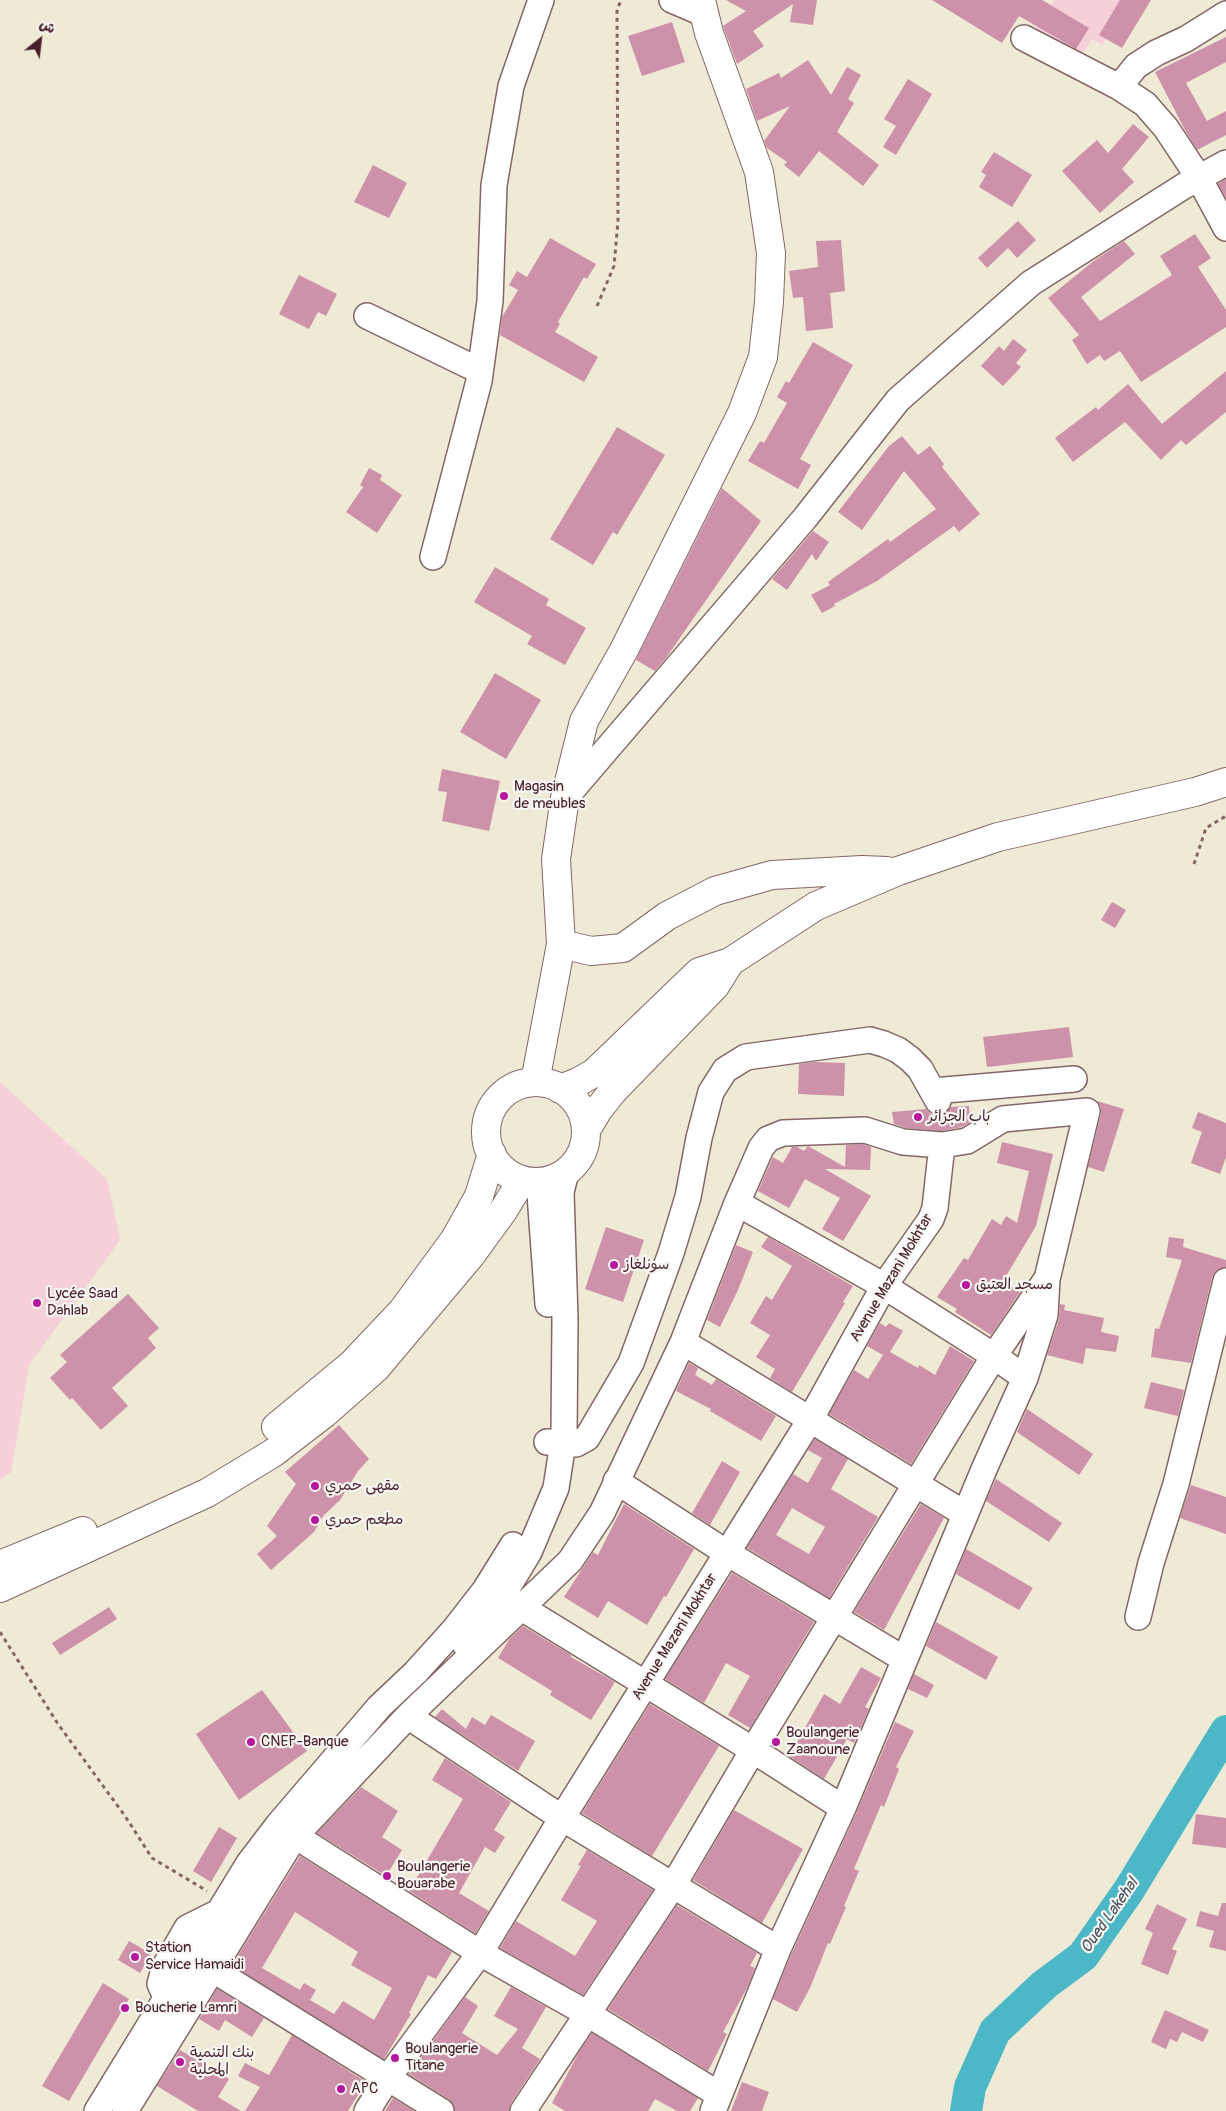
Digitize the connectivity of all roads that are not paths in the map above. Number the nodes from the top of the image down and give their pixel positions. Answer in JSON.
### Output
{"nodes":[{"id":1,"x":541,"y":0,"type":"edge"},
{"id":2,"x":672,"y":0,"type":"edge"},
{"id":3,"x":703,"y":7,"type":"edge"},
{"id":4,"x":1226,"y":14,"type":"edge"},
{"id":5,"x":1024,"y":38,"type":"dead end"},
{"id":6,"x":1119,"y":87,"type":"junction"},
{"id":7,"x":1226,"y":163,"type":"edge"},
{"id":8,"x":1199,"y":178,"type":"junction"},
{"id":9,"x":1226,"y":228,"type":"edge"},
{"id":10,"x":367,"y":316,"type":"dead end"},
{"id":11,"x":480,"y":371,"type":"junction"},
{"id":12,"x":433,"y":557,"type":"dead end"},
{"id":13,"x":1226,"y":782,"type":"edge"},
{"id":14,"x":565,"y":798,"type":"junction"},
{"id":15,"x":898,"y":871,"type":"junction"},
{"id":16,"x":561,"y":944,"type":"junction"},
{"id":17,"x":730,"y":962,"type":"junction"},
{"id":18,"x":1074,"y":1079,"type":"dead end"},
{"id":19,"x":548,"y":1086,"type":"junction"},
{"id":20,"x":586,"y":1130,"type":"junction"},
{"id":21,"x":942,"y":1145,"type":"junction"},
{"id":22,"x":492,"y":1154,"type":"junction"},
{"id":23,"x":566,"y":1172,"type":"junction"},
{"id":24,"x":527,"y":1181,"type":"junction"},
{"id":25,"x":737,"y":1203,"type":"junction"},
{"id":26,"x":1047,"y":1279,"type":"junction"},
{"id":27,"x":1226,"y":1281,"type":"edge"},
{"id":28,"x":884,"y":1286,"type":"junction"},
{"id":29,"x":683,"y":1342,"type":"junction"},
{"id":30,"x":994,"y":1356,"type":"junction"},
{"id":31,"x":1025,"y":1378,"type":"junction"},
{"id":32,"x":810,"y":1420,"type":"junction"},
{"id":33,"x":556,"y":1443,"type":"junction"},
{"id":34,"x":616,"y":1482,"type":"junction"},
{"id":35,"x":916,"y":1484,"type":"junction"},
{"id":36,"x":965,"y":1514,"type":"junction"},
{"id":37,"x":727,"y":1553,"type":"junction"},
{"id":38,"x":0,"y":1565,"type":"edge"},
{"id":39,"x":0,"y":1588,"type":"edge"},
{"id":40,"x":522,"y":1608,"type":"junction"},
{"id":41,"x":835,"y":1616,"type":"junction"},
{"id":42,"x":1138,"y":1617,"type":"dead end"},
{"id":43,"x":904,"y":1659,"type":"junction"},
{"id":44,"x":645,"y":1684,"type":"junction"},
{"id":45,"x":408,"y":1716,"type":"junction"},
{"id":46,"x":753,"y":1750,"type":"junction"},
{"id":47,"x":843,"y":1808,"type":"junction"},
{"id":48,"x":562,"y":1818,"type":"junction"},
{"id":49,"x":286,"y":1830,"type":"junction"},
{"id":50,"x":674,"y":1884,"type":"junction"},
{"id":51,"x":222,"y":1907,"type":"junction"},
{"id":52,"x":778,"y":1949,"type":"junction"},
{"id":53,"x":480,"y":1953,"type":"junction"},
{"id":54,"x":202,"y":1963,"type":"junction"},
{"id":55,"x":167,"y":1999,"type":"junction"},
{"id":56,"x":588,"y":2014,"type":"junction"},
{"id":57,"x":387,"y":2079,"type":"junction"},
{"id":58,"x":715,"y":2102,"type":"edge"},
{"id":59,"x":97,"y":2111,"type":"edge"},
{"id":60,"x":125,"y":2111,"type":"edge"},
{"id":61,"x":367,"y":2111,"type":"edge"},
{"id":62,"x":441,"y":2111,"type":"edge"},
{"id":63,"x":523,"y":2111,"type":"edge"}],
"edges":[{"from":1,"to":11,"type":"street"},
{"from":2,"to":3,"type":"street"},
{"from":3,"to":14,"type":"main road"},
{"from":4,"to":6,"type":"street"},
{"from":5,"to":6,"type":"street"},
{"from":6,"to":8,"type":"street"},
{"from":7,"to":8,"type":"street"},
{"from":8,"to":9,"type":"street"},
{"from":8,"to":14,"type":"street"},
{"from":10,"to":11,"type":"street"},
{"from":11,"to":12,"type":"street"},
{"from":13,"to":15,"type":"main road"},
{"from":14,"to":16,"type":"main road"},
{"from":15,"to":16,"type":"main road"},
{"from":15,"to":17,"type":"main road"},
{"from":16,"to":19,"type":"main road"},
{"from":17,"to":19,"type":"main road"},
{"from":17,"to":20,"type":"main road"},
{"from":18,"to":33,"type":"street"},
{"from":19,"to":20,"type":"main road"},
{"from":19,"to":22,"type":"main road"},
{"from":20,"to":23,"type":"main road"},
{"from":21,"to":25,"type":"street"},
{"from":21,"to":26,"type":"street"},
{"from":21,"to":28,"type":"street","name":"Avenue Mazani Mokhtar"},
{"from":22,"to":24,"type":"main road"},
{"from":22,"to":38,"type":"main road"},
{"from":23,"to":24,"type":"main road"},
{"from":23,"to":33,"type":"street"},
{"from":24,"to":33,"type":"street"},
{"from":24,"to":39,"type":"main road"},
{"from":25,"to":28,"type":"street"},
{"from":25,"to":29,"type":"street"},
{"from":26,"to":30,"type":"street"},
{"from":26,"to":31,"type":"street"},
{"from":27,"to":42,"type":"street"},
{"from":28,"to":30,"type":"street"},
{"from":28,"to":32,"type":"street","name":"Avenue Mazani Mokhtar"},
{"from":29,"to":32,"type":"street"},
{"from":29,"to":34,"type":"street"},
{"from":30,"to":31,"type":"street"},
{"from":30,"to":35,"type":"street"},
{"from":31,"to":36,"type":"street"},
{"from":32,"to":35,"type":"street"},
{"from":32,"to":37,"type":"street","name":"Avenue Mazani Mokhtar"},
{"from":33,"to":49,"type":"street"},
{"from":34,"to":37,"type":"street"},
{"from":34,"to":40,"type":"street"},
{"from":35,"to":36,"type":"street"},
{"from":35,"to":41,"type":"street"},
{"from":36,"to":43,"type":"street"},
{"from":37,"to":41,"type":"street"},
{"from":37,"to":44,"type":"street","name":"Avenue Mazani Mokhtar"},
{"from":40,"to":44,"type":"street"},
{"from":40,"to":45,"type":"street"},
{"from":41,"to":43,"type":"street"},
{"from":41,"to":46,"type":"street"},
{"from":43,"to":47,"type":"street"},
{"from":44,"to":46,"type":"street"},
{"from":44,"to":48,"type":"street","name":"Avenue Mazani Mokhtar"},
{"from":45,"to":48,"type":"street"},
{"from":45,"to":49,"type":"street"},
{"from":46,"to":47,"type":"street"},
{"from":46,"to":50,"type":"street"},
{"from":47,"to":52,"type":"street"},
{"from":48,"to":50,"type":"street"},
{"from":48,"to":53,"type":"street","name":"Avenue Mazani Mokhtar"},
{"from":49,"to":51,"type":"street"},
{"from":49,"to":53,"type":"street"},
{"from":49,"to":54,"type":"street"},
{"from":50,"to":52,"type":"street"},
{"from":50,"to":56,"type":"street"},
{"from":51,"to":54,"type":"street"},
{"from":51,"to":55,"type":"street"},
{"from":52,"to":58,"type":"street"},
{"from":53,"to":56,"type":"street"},
{"from":53,"to":57,"type":"street","name":"Avenue Mazani Mokhtar"},
{"from":54,"to":55,"type":"street"},
{"from":54,"to":57,"type":"street"},
{"from":54,"to":60,"type":"street"},
{"from":55,"to":59,"type":"street"},
{"from":56,"to":58,"type":"street"},
{"from":56,"to":63,"type":"street"},
{"from":57,"to":61,"type":"street","name":"Avenue Mazani Mokhtar"},
{"from":57,"to":62,"type":"street"}]}
